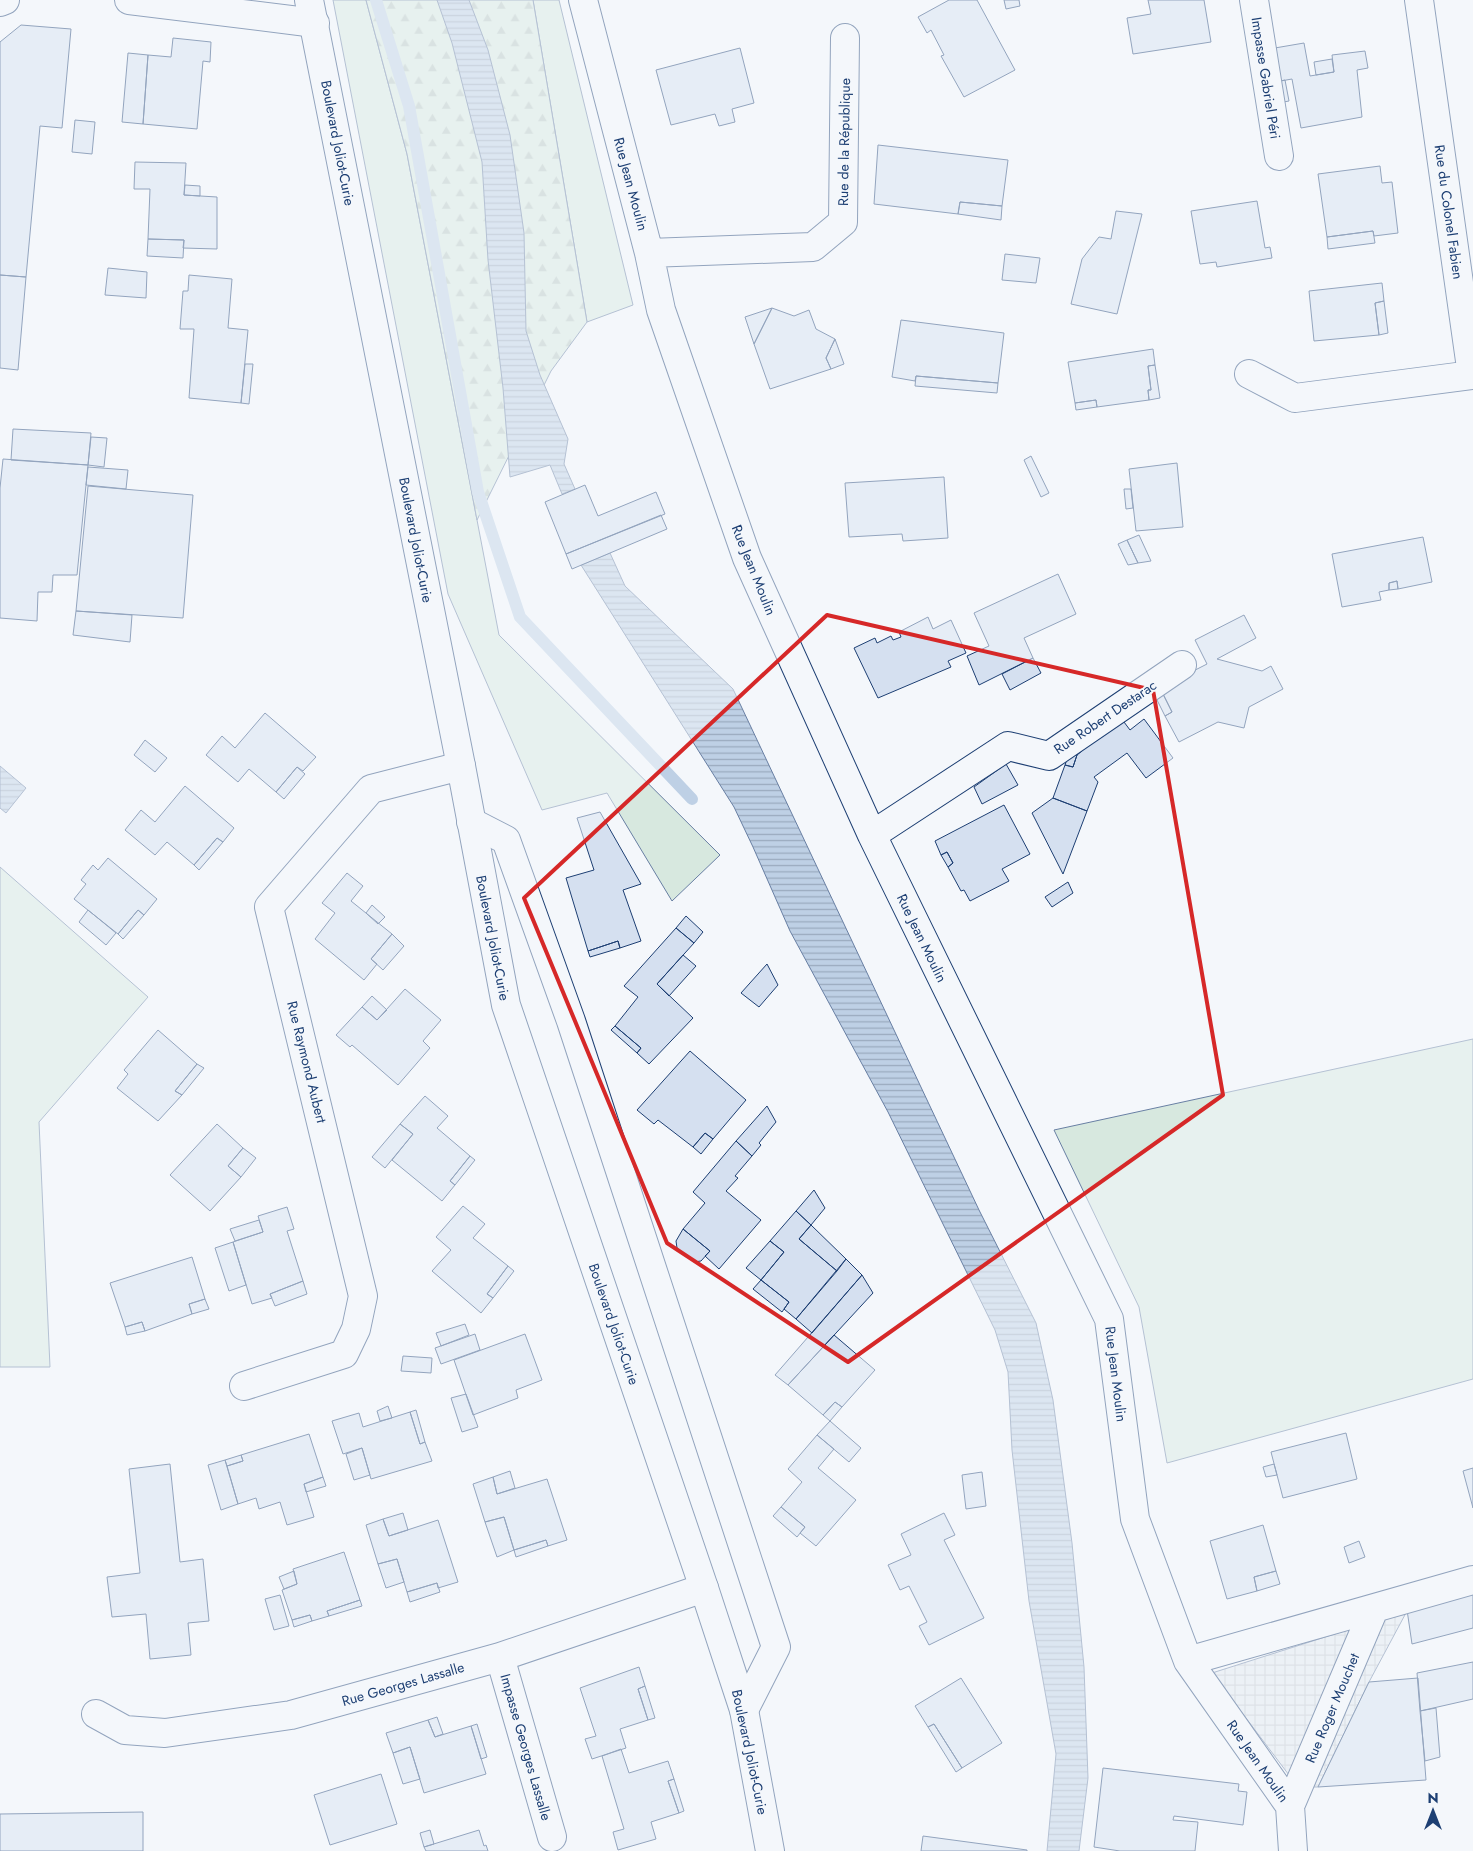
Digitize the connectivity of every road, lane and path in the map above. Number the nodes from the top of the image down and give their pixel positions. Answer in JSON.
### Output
{"nodes":[{"id":1,"x":5,"y":0,"type":"edge"},
{"id":2,"x":129,"y":0,"type":"edge"},
{"id":3,"x":583,"y":0,"type":"edge"},
{"id":4,"x":1254,"y":0,"type":"edge"},
{"id":5,"x":1419,"y":0,"type":"edge"},
{"id":6,"x":0,"y":2,"type":"edge"},
{"id":7,"x":312,"y":11,"type":"edge"},
{"id":8,"x":845,"y":38,"type":"dead end"},
{"id":9,"x":1279,"y":156,"type":"dead end"},
{"id":10,"x":649,"y":253,"type":"junction"},
{"id":11,"x":1249,"y":374,"type":"dead end"},
{"id":12,"x":1472,"y":381,"type":"edge"},
{"id":13,"x":1182,"y":665,"type":"dead end"},
{"id":14,"x":461,"y":766,"type":"junction"},
{"id":15,"x":471,"y":822,"type":"junction"},
{"id":16,"x":872,"y":835,"type":"junction"},
{"id":17,"x":244,"y":1386,"type":"dead end"},
{"id":18,"x":1473,"y":1580,"type":"edge"},
{"id":19,"x":704,"y":1588,"type":"junction"},
{"id":20,"x":1374,"y":1609,"type":"junction"},
{"id":21,"x":500,"y":1657,"type":"junction"},
{"id":22,"x":1188,"y":1661,"type":"junction"},
{"id":23,"x":744,"y":1710,"type":"junction"},
{"id":24,"x":96,"y":1714,"type":"dead end"},
{"id":25,"x":1290,"y":1806,"type":"junction"},
{"id":26,"x":552,"y":1837,"type":"dead end"},
{"id":27,"x":770,"y":1851,"type":"edge"},
{"id":28,"x":1293,"y":1851,"type":"edge"}],
"edges":[{"from":1,"to":6,"type":"street"},
{"from":2,"to":7,"type":"street"},
{"from":3,"to":10,"type":"street","name":"Rue Jean Moulin"},
{"from":4,"to":9,"type":"street","name":"Impasse Gabriel Péri"},
{"from":5,"to":12,"type":"street","name":"Rue du Colonel Fabien"},
{"from":7,"to":14,"type":"street","name":"Boulevard Joliot-Curie"},
{"from":8,"to":10,"type":"street","name":"Rue de la République"},
{"from":10,"to":16,"type":"street","name":"Rue Jean Moulin"},
{"from":11,"to":12,"type":"street","name":"Rue du Colonel Fabien"},
{"from":13,"to":16,"type":"street","name":"Rue Robert Destarac"},
{"from":14,"to":15,"type":"street","name":"Boulevard Joliot-Curie"},
{"from":14,"to":17,"type":"street","name":"Rue Raymond Aubert"},
{"from":15,"to":19,"type":"street","name":"Boulevard Joliot-Curie"},
{"from":15,"to":23,"type":"street"},
{"from":16,"to":22,"type":"street","name":"Rue Jean Moulin"},
{"from":18,"to":20,"type":"street"},
{"from":19,"to":21,"type":"street","name":"Rue Georges Lassalle"},
{"from":19,"to":23,"type":"street","name":"Boulevard Joliot-Curie"},
{"from":20,"to":22,"type":"street"},
{"from":20,"to":25,"type":"street","name":"Rue Roger Mouchet"},
{"from":21,"to":24,"type":"street","name":"Rue Georges Lassalle"},
{"from":21,"to":26,"type":"street","name":"Impasse Georges Lassalle"},
{"from":22,"to":25,"type":"street","name":"Rue Jean Moulin"},
{"from":23,"to":27,"type":"street","name":"Boulevard Joliot-Curie"},
{"from":25,"to":28,"type":"street","name":"Rue Jean Moulin"}]}
